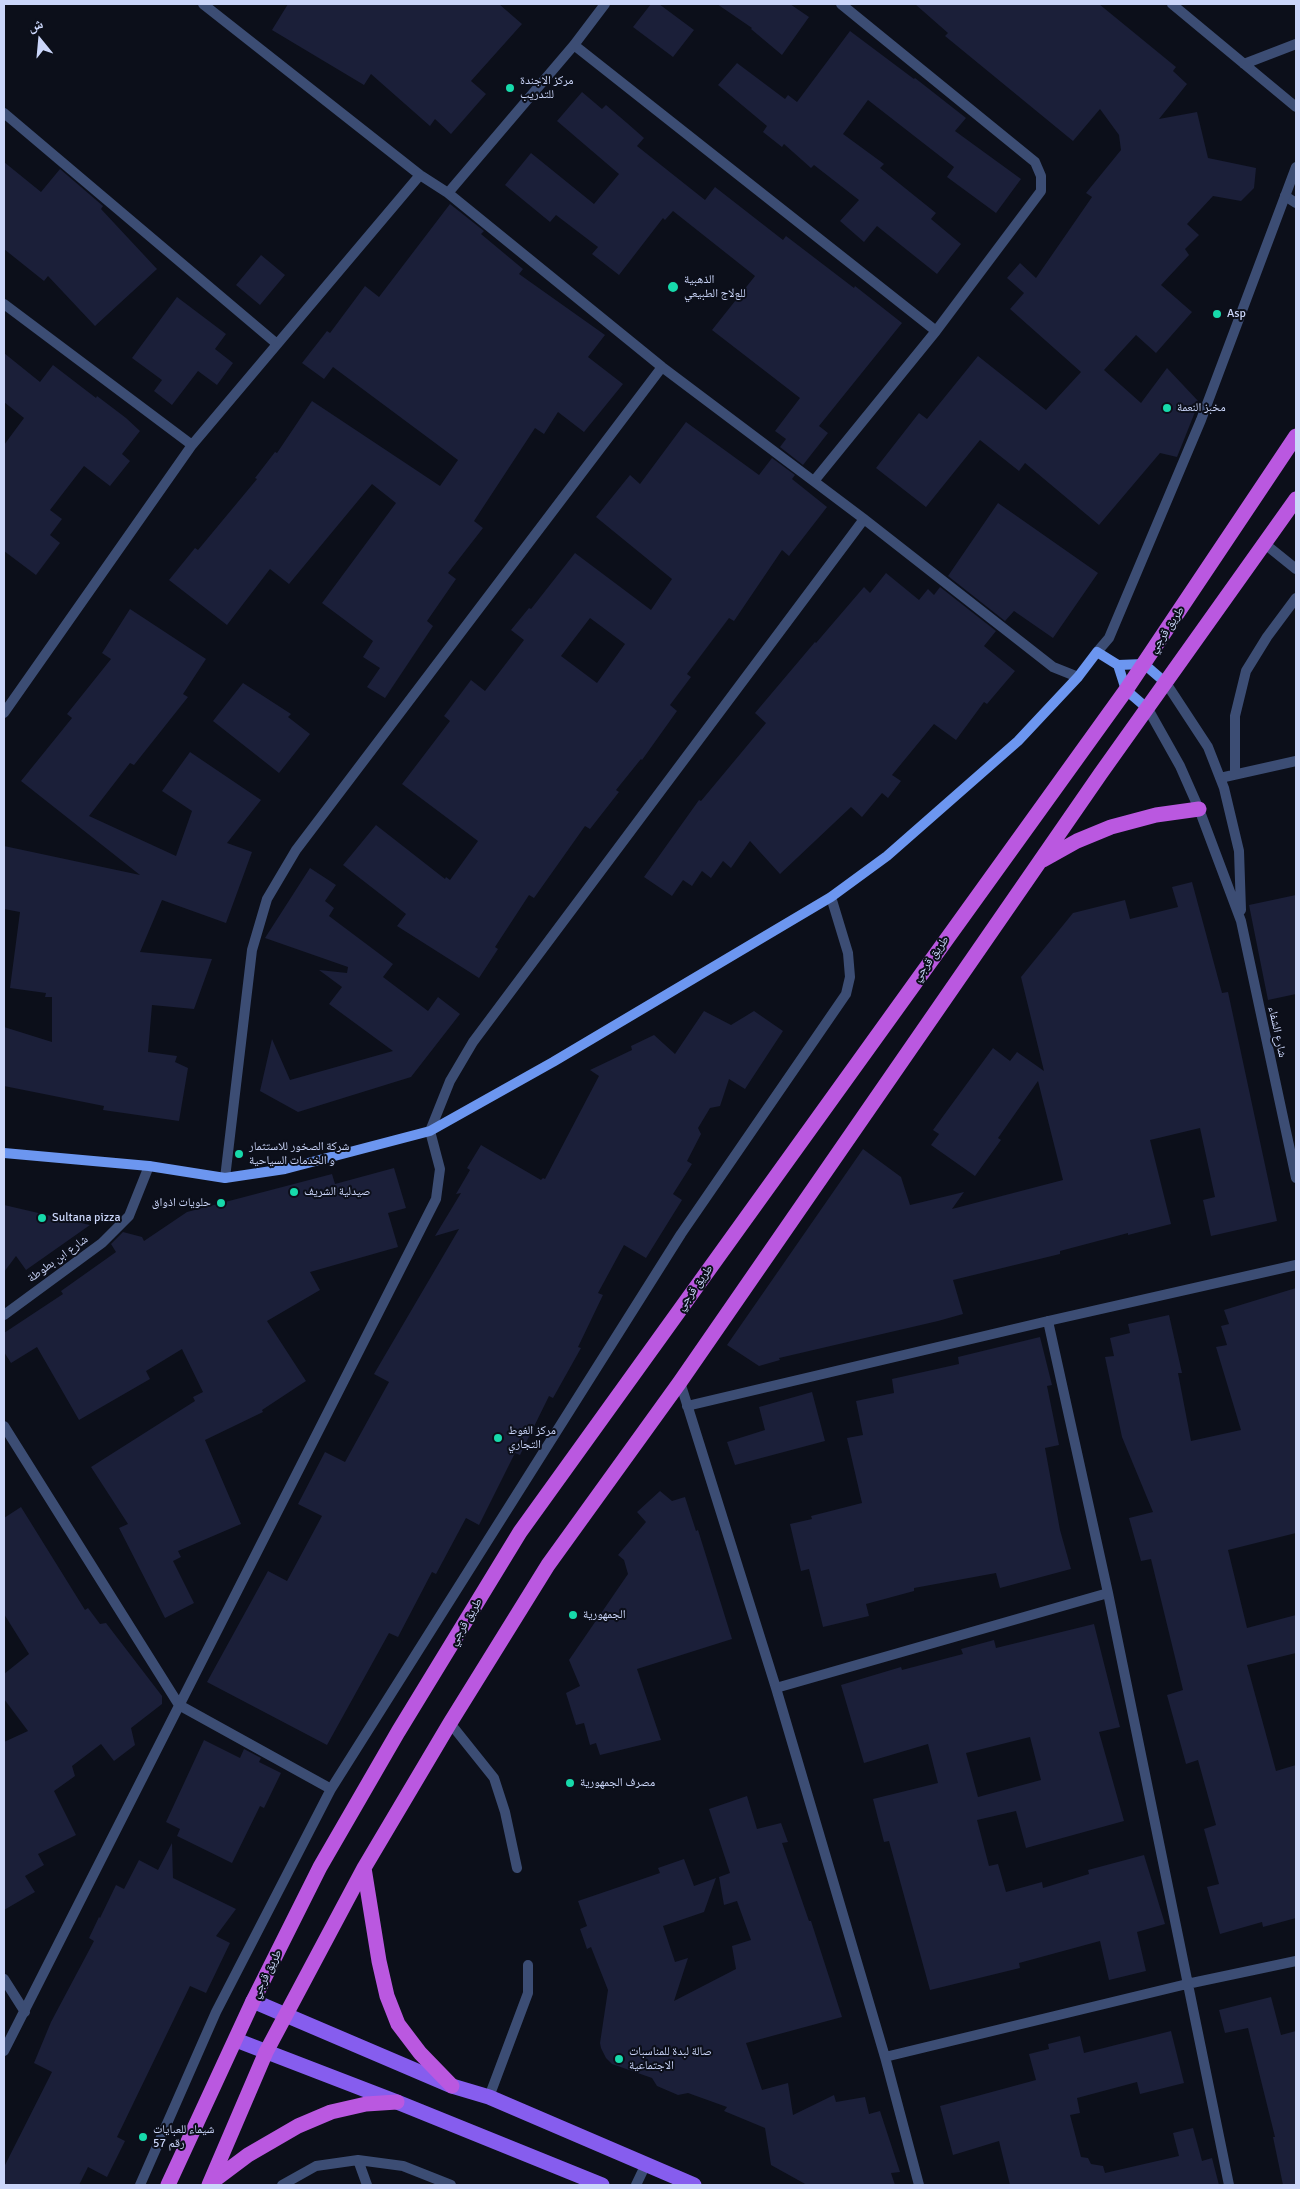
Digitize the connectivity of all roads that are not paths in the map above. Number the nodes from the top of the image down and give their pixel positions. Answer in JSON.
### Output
{"nodes":[{"id":1,"x":207,"y":4,"type":"edge"},
{"id":2,"x":606,"y":4,"type":"edge"},
{"id":3,"x":841,"y":4,"type":"edge"},
{"id":4,"x":1172,"y":4,"type":"edge"},
{"id":5,"x":1296,"y":44,"type":"edge"},
{"id":6,"x":574,"y":45,"type":"junction"},
{"id":7,"x":1244,"y":64,"type":"junction"},
{"id":8,"x":1296,"y":108,"type":"edge"},
{"id":9,"x":4,"y":113,"type":"edge"},
{"id":10,"x":1296,"y":167,"type":"edge"},
{"id":11,"x":420,"y":175,"type":"junction"},
{"id":12,"x":448,"y":193,"type":"junction"},
{"id":13,"x":1285,"y":196,"type":"junction"},
{"id":14,"x":1296,"y":203,"type":"edge"},
{"id":15,"x":4,"y":304,"type":"edge"},
{"id":16,"x":936,"y":332,"type":"junction"},
{"id":17,"x":277,"y":344,"type":"junction"},
{"id":18,"x":662,"y":367,"type":"junction"},
{"id":19,"x":1296,"y":436,"type":"edge"},
{"id":20,"x":192,"y":445,"type":"junction"},
{"id":21,"x":814,"y":481,"type":"junction"},
{"id":22,"x":1296,"y":499,"type":"edge"},
{"id":23,"x":864,"y":519,"type":"junction"},
{"id":24,"x":1264,"y":544,"type":"junction"},
{"id":25,"x":1296,"y":569,"type":"edge"},
{"id":26,"x":1296,"y":598,"type":"edge"},
{"id":27,"x":1097,"y":652,"type":"junction"},
{"id":28,"x":1144,"y":664,"type":"junction"},
{"id":29,"x":1118,"y":665,"type":"junction"},
{"id":30,"x":1078,"y":676,"type":"junction"},
{"id":31,"x":1166,"y":683,"type":"junction"},
{"id":32,"x":1126,"y":690,"type":"junction"},
{"id":33,"x":1148,"y":709,"type":"junction"},
{"id":34,"x":4,"y":712,"type":"edge"},
{"id":35,"x":1296,"y":761,"type":"edge"},
{"id":36,"x":1235,"y":774,"type":"junction"},
{"id":37,"x":1220,"y":778,"type":"junction"},
{"id":38,"x":1199,"y":809,"type":"junction"},
{"id":39,"x":1040,"y":862,"type":"junction"},
{"id":40,"x":831,"y":897,"type":"junction"},
{"id":41,"x":1241,"y":921,"type":"junction"},
{"id":42,"x":430,"y":1131,"type":"junction"},
{"id":43,"x":4,"y":1153,"type":"edge"},
{"id":44,"x":149,"y":1166,"type":"junction"},
{"id":45,"x":225,"y":1178,"type":"junction"},
{"id":46,"x":1296,"y":1178,"type":"edge"},
{"id":47,"x":1296,"y":1265,"type":"edge"},
{"id":48,"x":4,"y":1315,"type":"edge"},
{"id":49,"x":1048,"y":1321,"type":"junction"},
{"id":50,"x":680,"y":1382,"type":"junction"},
{"id":51,"x":688,"y":1406,"type":"junction"},
{"id":52,"x":4,"y":1426,"type":"edge"},
{"id":53,"x":1108,"y":1593,"type":"junction"},
{"id":54,"x":776,"y":1688,"type":"junction"},
{"id":55,"x":179,"y":1706,"type":"junction"},
{"id":56,"x":450,"y":1723,"type":"junction"},
{"id":57,"x":331,"y":1789,"type":"junction"},
{"id":58,"x":364,"y":1868,"type":"junction"},
{"id":59,"x":516,"y":1868,"type":"dead end"},
{"id":60,"x":1296,"y":1961,"type":"edge"},
{"id":61,"x":528,"y":1965,"type":"dead end"},
{"id":62,"x":4,"y":1979,"type":"edge"},
{"id":63,"x":1187,"y":1984,"type":"junction"},
{"id":64,"x":253,"y":2001,"type":"junction"},
{"id":65,"x":25,"y":2012,"type":"junction"},
{"id":66,"x":285,"y":2015,"type":"junction"},
{"id":67,"x":236,"y":2040,"type":"junction"},
{"id":68,"x":4,"y":2051,"type":"edge"},
{"id":69,"x":266,"y":2052,"type":"junction"},
{"id":70,"x":885,"y":2056,"type":"junction"},
{"id":71,"x":452,"y":2086,"type":"junction"},
{"id":72,"x":489,"y":2097,"type":"junction"},
{"id":73,"x":397,"y":2102,"type":"junction"},
{"id":74,"x":358,"y":2160,"type":"junction"},
{"id":75,"x":646,"y":2164,"type":"junction"},
{"id":76,"x":210,"y":2184,"type":"edge"},
{"id":77,"x":140,"y":2185,"type":"edge"},
{"id":78,"x":168,"y":2185,"type":"edge"},
{"id":79,"x":282,"y":2185,"type":"edge"},
{"id":80,"x":367,"y":2185,"type":"edge"},
{"id":81,"x":451,"y":2185,"type":"edge"},
{"id":82,"x":602,"y":2185,"type":"edge"},
{"id":83,"x":636,"y":2185,"type":"edge"},
{"id":84,"x":694,"y":2185,"type":"edge"},
{"id":85,"x":919,"y":2185,"type":"edge"},
{"id":86,"x":1229,"y":2185,"type":"edge"}],
"edges":[{"from":1,"to":11,"type":"street"},
{"from":2,"to":6,"type":"street"},
{"from":3,"to":16,"type":"street"},
{"from":4,"to":7,"type":"street"},
{"from":5,"to":7,"type":"street"},
{"from":6,"to":12,"type":"street"},
{"from":6,"to":16,"type":"street"},
{"from":7,"to":8,"type":"street"},
{"from":9,"to":17,"type":"street"},
{"from":10,"to":13,"type":"street"},
{"from":11,"to":12,"type":"street"},
{"from":11,"to":17,"type":"street"},
{"from":12,"to":18,"type":"street"},
{"from":13,"to":14,"type":"street"},
{"from":13,"to":27,"type":"street"},
{"from":15,"to":20,"type":"street"},
{"from":16,"to":21,"type":"street"},
{"from":17,"to":20,"type":"street"},
{"from":18,"to":21,"type":"street"},
{"from":18,"to":45,"type":"street"},
{"from":19,"to":28,"type":"highway","name":"طريق قرجي"},
{"from":20,"to":34,"type":"street"},
{"from":21,"to":23,"type":"street"},
{"from":22,"to":24,"type":"highway"},
{"from":23,"to":30,"type":"street"},
{"from":23,"to":42,"type":"street"},
{"from":24,"to":25,"type":"street"},
{"from":24,"to":31,"type":"highway"},
{"from":26,"to":36,"type":"street"},
{"from":27,"to":29,"type":"main road"},
{"from":27,"to":30,"type":"main road"},
{"from":28,"to":29,"type":"main road"},
{"from":28,"to":31,"type":"main road"},
{"from":28,"to":32,"type":"highway","name":"طريق قرجي"},
{"from":29,"to":32,"type":"main road"},
{"from":30,"to":40,"type":"main road"},
{"from":31,"to":33,"type":"highway"},
{"from":31,"to":37,"type":"street","name":"شارع الشفاء"},
{"from":32,"to":33,"type":"main road"},
{"from":32,"to":64,"type":"highway","name":"طريق قرجي"},
{"from":33,"to":38,"type":"street","name":"شارع الشفاء"},
{"from":33,"to":39,"type":"highway"},
{"from":35,"to":36,"type":"street"},
{"from":36,"to":37,"type":"street"},
{"from":37,"to":41,"type":"street","name":"شارع الشفاء"},
{"from":38,"to":39,"type":"highway"},
{"from":38,"to":41,"type":"street","name":"شارع الشفاء"},
{"from":39,"to":50,"type":"highway"},
{"from":40,"to":42,"type":"main road"},
{"from":40,"to":57,"type":"street"},
{"from":41,"to":46,"type":"street","name":"شارع الشفاء"},
{"from":42,"to":45,"type":"main road"},
{"from":42,"to":55,"type":"street"},
{"from":43,"to":44,"type":"main road"},
{"from":44,"to":45,"type":"main road"},
{"from":44,"to":48,"type":"street","name":"شارع ابن بطوطة"},
{"from":47,"to":49,"type":"street"},
{"from":49,"to":51,"type":"street"},
{"from":49,"to":53,"type":"street"},
{"from":50,"to":51,"type":"street"},
{"from":50,"to":56,"type":"highway"},
{"from":51,"to":54,"type":"street"},
{"from":52,"to":55,"type":"street"},
{"from":53,"to":54,"type":"street"},
{"from":53,"to":63,"type":"street"},
{"from":54,"to":70,"type":"street"},
{"from":55,"to":57,"type":"street"},
{"from":55,"to":65,"type":"street"},
{"from":56,"to":58,"type":"highway"},
{"from":56,"to":59,"type":"street"},
{"from":57,"to":77,"type":"street"},
{"from":58,"to":66,"type":"highway"},
{"from":58,"to":71,"type":"highway"},
{"from":60,"to":63,"type":"street"},
{"from":61,"to":72,"type":"street"},
{"from":62,"to":65,"type":"street"},
{"from":63,"to":70,"type":"street"},
{"from":63,"to":86,"type":"street"},
{"from":64,"to":66,"type":"main road"},
{"from":64,"to":67,"type":"highway","name":"طريق قرجي"},
{"from":65,"to":68,"type":"street"},
{"from":66,"to":69,"type":"highway"},
{"from":66,"to":71,"type":"main road"},
{"from":67,"to":69,"type":"main road"},
{"from":67,"to":78,"type":"highway","name":"طريق قرجي"},
{"from":69,"to":73,"type":"main road"},
{"from":69,"to":76,"type":"highway"},
{"from":70,"to":85,"type":"street"},
{"from":71,"to":72,"type":"main road"},
{"from":72,"to":75,"type":"main road"},
{"from":73,"to":76,"type":"highway"},
{"from":73,"to":82,"type":"main road"},
{"from":74,"to":79,"type":"street"},
{"from":74,"to":80,"type":"street"},
{"from":74,"to":81,"type":"street"},
{"from":75,"to":83,"type":"street"},
{"from":75,"to":84,"type":"main road"}]}
